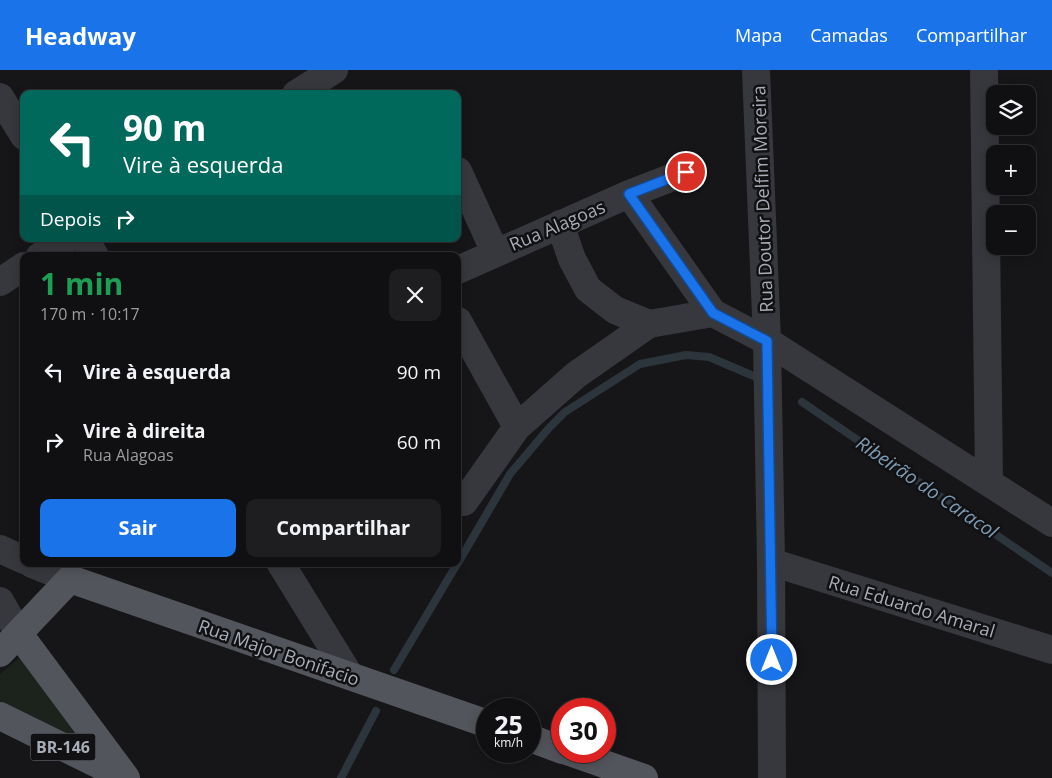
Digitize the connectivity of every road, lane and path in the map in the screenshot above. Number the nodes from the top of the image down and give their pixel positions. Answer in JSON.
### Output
{"nodes":[{"id":1,"x":756,"y":70,"type":"edge"},
{"id":2,"x":984,"y":70,"type":"edge"},
{"id":3,"x":330,"y":71,"type":"edge"},
{"id":4,"x":302,"y":90,"type":"edge"},
{"id":5,"x":0,"y":97,"type":"edge"},
{"id":6,"x":20,"y":130,"type":"edge"},
{"id":7,"x":686,"y":172,"type":"dead end"},
{"id":8,"x":461,"y":178,"type":"edge"},
{"id":9,"x":629,"y":194,"type":"junction"},
{"id":10,"x":560,"y":224,"type":"junction"},
{"id":11,"x":62,"y":242,"type":"edge"},
{"id":12,"x":46,"y":252,"type":"edge"},
{"id":13,"x":495,"y":252,"type":"junction"},
{"id":14,"x":20,"y":269,"type":"edge"},
{"id":15,"x":461,"y":269,"type":"edge"},
{"id":16,"x":0,"y":282,"type":"edge"},
{"id":17,"x":713,"y":313,"type":"junction"},
{"id":18,"x":648,"y":324,"type":"junction"},
{"id":19,"x":461,"y":326,"type":"edge"},
{"id":20,"x":767,"y":341,"type":"junction"},
{"id":21,"x":517,"y":427,"type":"junction"},
{"id":22,"x":989,"y":481,"type":"junction"},
{"id":23,"x":464,"y":502,"type":"dead end"},
{"id":24,"x":1052,"y":523,"type":"edge"},
{"id":25,"x":0,"y":550,"type":"edge"},
{"id":26,"x":20,"y":558,"type":"edge"},
{"id":27,"x":771,"y":562,"type":"junction"},
{"id":28,"x":39,"y":567,"type":"edge"},
{"id":29,"x":283,"y":567,"type":"edge"},
{"id":30,"x":70,"y":580,"type":"junction"},
{"id":31,"x":0,"y":601,"type":"edge"},
{"id":32,"x":19,"y":634,"type":"junction"},
{"id":33,"x":1052,"y":650,"type":"edge"},
{"id":34,"x":0,"y":653,"type":"edge"},
{"id":35,"x":350,"y":676,"type":"junction"},
{"id":36,"x":0,"y":716,"type":"edge"},
{"id":37,"x":476,"y":720,"type":"edge"},
{"id":38,"x":601,"y":763,"type":"edge"},
{"id":39,"x":126,"y":778,"type":"edge"},
{"id":40,"x":644,"y":778,"type":"edge"},
{"id":41,"x":772,"y":778,"type":"edge"}],
"edges":[{"from":1,"to":20,"type":"street","name":"Rua Doutor Delfim Moreira"},
{"from":2,"to":22,"type":"street"},
{"from":3,"to":4,"type":"street"},
{"from":5,"to":6,"type":"street"},
{"from":7,"to":9,"type":"street","name":"Rua Alagoas"},
{"from":8,"to":13,"type":"street"},
{"from":9,"to":10,"type":"street","name":"Rua Alagoas"},
{"from":9,"to":17,"type":"street"},
{"from":10,"to":13,"type":"street","name":"Rua Alagoas"},
{"from":10,"to":18,"type":"street"},
{"from":11,"to":12,"type":"street"},
{"from":13,"to":15,"type":"street","name":"Rua Alagoas"},
{"from":14,"to":16,"type":"street"},
{"from":17,"to":18,"type":"street"},
{"from":17,"to":20,"type":"street"},
{"from":18,"to":21,"type":"street"},
{"from":19,"to":21,"type":"street"},
{"from":20,"to":22,"type":"street"},
{"from":20,"to":27,"type":"street","name":"Rua Doutor Delfim Moreira"},
{"from":21,"to":23,"type":"street"},
{"from":22,"to":24,"type":"street"},
{"from":25,"to":26,"type":"street"},
{"from":27,"to":33,"type":"street","name":"Rua Eduardo Amaral"},
{"from":27,"to":41,"type":"street","name":"Rua Doutor Delfim Moreira"},
{"from":28,"to":30,"type":"street","name":"Rua Major Bonifacio"},
{"from":29,"to":35,"type":"street"},
{"from":30,"to":32,"type":"main road"},
{"from":30,"to":35,"type":"main road","name":"Rua Major Bonifacio"},
{"from":31,"to":32,"type":"street"},
{"from":32,"to":34,"type":"main road"},
{"from":32,"to":39,"type":"main road"},
{"from":35,"to":37,"type":"main road","name":"Rua Major Bonifacio"},
{"from":36,"to":39,"type":"main road","number":"BR-146"},
{"from":38,"to":40,"type":"main road"}]}
